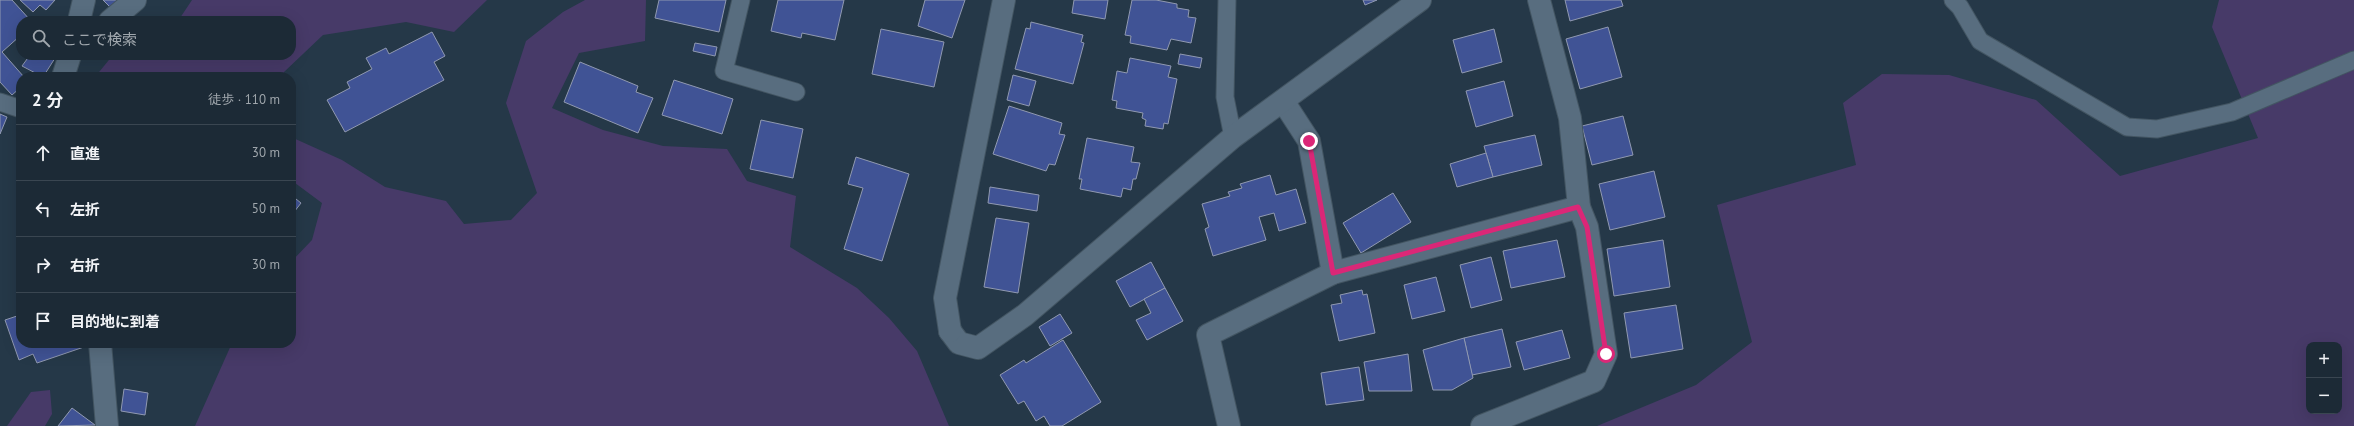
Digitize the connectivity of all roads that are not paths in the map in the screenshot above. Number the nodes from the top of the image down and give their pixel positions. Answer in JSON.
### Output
{"nodes":[{"id":1,"x":84,"y":0,"type":"edge"},
{"id":2,"x":135,"y":0,"type":"edge"},
{"id":3,"x":741,"y":0,"type":"edge"},
{"id":4,"x":1004,"y":0,"type":"edge"},
{"id":5,"x":1227,"y":0,"type":"edge"},
{"id":6,"x":1420,"y":0,"type":"edge"},
{"id":7,"x":1539,"y":0,"type":"edge"},
{"id":8,"x":1953,"y":0,"type":"edge"},
{"id":9,"x":80,"y":16,"type":"edge"},
{"id":10,"x":116,"y":16,"type":"edge"},
{"id":11,"x":68,"y":60,"type":"edge"},
{"id":12,"x":2354,"y":60,"type":"edge"},
{"id":13,"x":65,"y":72,"type":"edge"},
{"id":14,"x":796,"y":92,"type":"dead end"},
{"id":15,"x":1283,"y":101,"type":"junction"},
{"id":16,"x":0,"y":102,"type":"edge"},
{"id":17,"x":16,"y":107,"type":"edge"},
{"id":18,"x":1233,"y":137,"type":"junction"},
{"id":19,"x":1578,"y":207,"type":"junction"},
{"id":20,"x":1333,"y":273,"type":"junction"},
{"id":21,"x":100,"y":348,"type":"edge"},
{"id":22,"x":107,"y":426,"type":"edge"},
{"id":23,"x":1229,"y":426,"type":"edge"},
{"id":24,"x":1482,"y":426,"type":"edge"}],
"edges":[{"from":1,"to":9,"type":"street"},
{"from":2,"to":10,"type":"street"},
{"from":3,"to":14,"type":"lane"},
{"from":4,"to":18,"type":"street"},
{"from":5,"to":18,"type":"lane"},
{"from":6,"to":15,"type":"street"},
{"from":7,"to":19,"type":"street"},
{"from":8,"to":12,"type":"lane"},
{"from":11,"to":13,"type":"street"},
{"from":15,"to":18,"type":"street"},
{"from":15,"to":20,"type":"street"},
{"from":16,"to":17,"type":"lane"},
{"from":19,"to":20,"type":"street"},
{"from":19,"to":24,"type":"street"},
{"from":20,"to":23,"type":"street"},
{"from":21,"to":22,"type":"street"}]}
